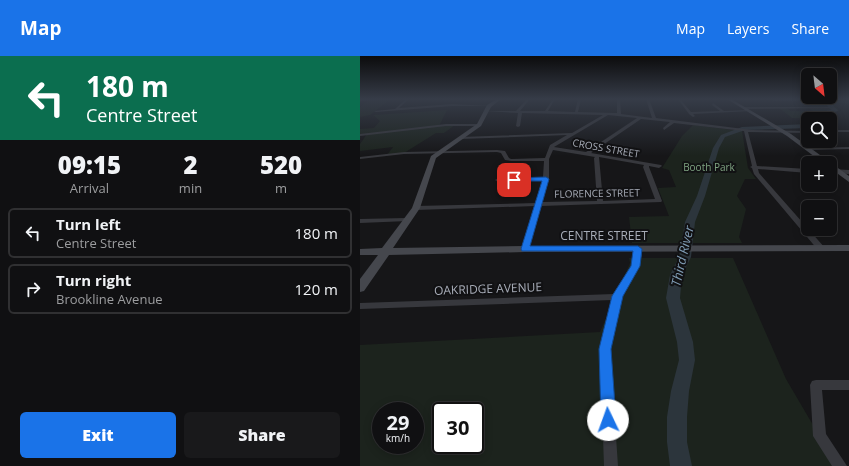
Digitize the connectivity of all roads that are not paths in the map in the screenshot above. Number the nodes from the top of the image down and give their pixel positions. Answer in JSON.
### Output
{"nodes":[{"id":1,"x":483,"y":118,"type":"edge"},
{"id":2,"x":519,"y":118,"type":"edge"},
{"id":3,"x":601,"y":118,"type":"edge"},
{"id":4,"x":639,"y":118,"type":"edge"},
{"id":5,"x":648,"y":118,"type":"edge"},
{"id":6,"x":694,"y":118,"type":"edge"},
{"id":7,"x":762,"y":118,"type":"edge"},
{"id":8,"x":654,"y":119,"type":"joint"},
{"id":9,"x":674,"y":121,"type":"junction"},
{"id":10,"x":698,"y":124,"type":"junction"},
{"id":11,"x":479,"y":125,"type":"junction"},
{"id":12,"x":518,"y":126,"type":"dead end"},
{"id":13,"x":664,"y":129,"type":"dead end"},
{"id":14,"x":745,"y":131,"type":"junction"},
{"id":15,"x":849,"y":131,"type":"edge"},
{"id":16,"x":801,"y":132,"type":"edge"},
{"id":17,"x":837,"y":132,"type":"edge"},
{"id":18,"x":786,"y":133,"type":"junction"},
{"id":19,"x":572,"y":134,"type":"junction"},
{"id":20,"x":360,"y":135,"type":"edge"},
{"id":21,"x":460,"y":138,"type":"junction"},
{"id":22,"x":551,"y":148,"type":"junction"},
{"id":23,"x":849,"y":148,"type":"edge"},
{"id":24,"x":809,"y":150,"type":"junction"},
{"id":25,"x":439,"y":153,"type":"junction"},
{"id":26,"x":588,"y":154,"type":"junction"},
{"id":27,"x":598,"y":156,"type":"junction"},
{"id":28,"x":817,"y":156,"type":"edge"},
{"id":29,"x":360,"y":158,"type":"edge"},
{"id":30,"x":547,"y":159,"type":"junction"},
{"id":31,"x":647,"y":164,"type":"junction"},
{"id":32,"x":659,"y":166,"type":"dead end"},
{"id":33,"x":753,"y":167,"type":"junction"},
{"id":34,"x":801,"y":170,"type":"edge"},
{"id":35,"x":838,"y":172,"type":"joint"},
{"id":36,"x":849,"y":172,"type":"edge"},
{"id":37,"x":546,"y":179,"type":"junction"},
{"id":38,"x":498,"y":180,"type":"dead end"},
{"id":39,"x":849,"y":180,"type":"edge"},
{"id":40,"x":600,"y":202,"type":"junction"},
{"id":41,"x":539,"y":204,"type":"junction"},
{"id":42,"x":416,"y":208,"type":"junction"},
{"id":43,"x":406,"y":220,"type":"junction"},
{"id":44,"x":360,"y":221,"type":"edge"},
{"id":45,"x":822,"y":248,"type":"junction"},
{"id":46,"x":849,"y":248,"type":"edge"},
{"id":47,"x":525,"y":249,"type":"junction"},
{"id":48,"x":638,"y":249,"type":"junction"},
{"id":49,"x":385,"y":250,"type":"junction"},
{"id":50,"x":360,"y":252,"type":"edge"},
{"id":51,"x":360,"y":288,"type":"edge"},
{"id":52,"x":617,"y":296,"type":"junction"},
{"id":53,"x":360,"y":306,"type":"edge"},
{"id":54,"x":849,"y":385,"type":"edge"},
{"id":55,"x":611,"y":466,"type":"edge"},
{"id":56,"x":840,"y":466,"type":"edge"}],
"edges":[{"from":1,"to":11,"type":"street"},
{"from":2,"to":12,"type":"street"},
{"from":3,"to":19,"type":"street"},
{"from":4,"to":26,"type":"street"},
{"from":5,"to":8,"type":"street"},
{"from":6,"to":10,"type":"street"},
{"from":7,"to":18,"type":"street"},
{"from":8,"to":9,"type":"street"},
{"from":9,"to":10,"type":"street"},
{"from":9,"to":13,"type":"street"},
{"from":10,"to":14,"type":"street"},
{"from":11,"to":20,"type":"street"},
{"from":11,"to":21,"type":"street"},
{"from":14,"to":18,"type":"street"},
{"from":14,"to":33,"type":"street"},
{"from":15,"to":17,"type":"street"},
{"from":16,"to":18,"type":"street"},
{"from":18,"to":24,"type":"street"},
{"from":19,"to":21,"type":"street"},
{"from":19,"to":22,"type":"street"},
{"from":21,"to":25,"type":"street"},
{"from":22,"to":26,"type":"street","name":"CROSS STREET"},
{"from":22,"to":30,"type":"street"},
{"from":23,"to":24,"type":"street"},
{"from":24,"to":28,"type":"street"},
{"from":25,"to":29,"type":"street"},
{"from":25,"to":30,"type":"street"},
{"from":25,"to":42,"type":"street"},
{"from":26,"to":27,"type":"street","name":"CROSS STREET"},
{"from":27,"to":31,"type":"street","name":"CROSS STREET"},
{"from":27,"to":40,"type":"street"},
{"from":30,"to":37,"type":"street"},
{"from":31,"to":32,"type":"street","name":"CROSS STREET"},
{"from":31,"to":40,"type":"street","name":"FLORENCE STREET"},
{"from":33,"to":34,"type":"street"},
{"from":33,"to":45,"type":"street"},
{"from":35,"to":36,"type":"street"},
{"from":35,"to":39,"type":"street"},
{"from":37,"to":38,"type":"street"},
{"from":37,"to":41,"type":"street"},
{"from":40,"to":41,"type":"street","name":"FLORENCE STREET"},
{"from":41,"to":42,"type":"street","name":"FLORENCE STREET"},
{"from":41,"to":47,"type":"street"},
{"from":42,"to":43,"type":"street"},
{"from":43,"to":44,"type":"street"},
{"from":43,"to":49,"type":"street"},
{"from":45,"to":46,"type":"street","name":"CENTRE STREET"},
{"from":45,"to":48,"type":"street","name":"CENTRE STREET"},
{"from":47,"to":48,"type":"street","name":"CENTRE STREET"},
{"from":47,"to":49,"type":"street","name":"CENTRE STREET"},
{"from":48,"to":52,"type":"street"},
{"from":49,"to":50,"type":"street","name":"CENTRE STREET"},
{"from":49,"to":51,"type":"street"},
{"from":52,"to":53,"type":"street","name":"OAKRIDGE AVENUE"},
{"from":52,"to":55,"type":"street"},
{"from":54,"to":56,"type":"street"}]}
